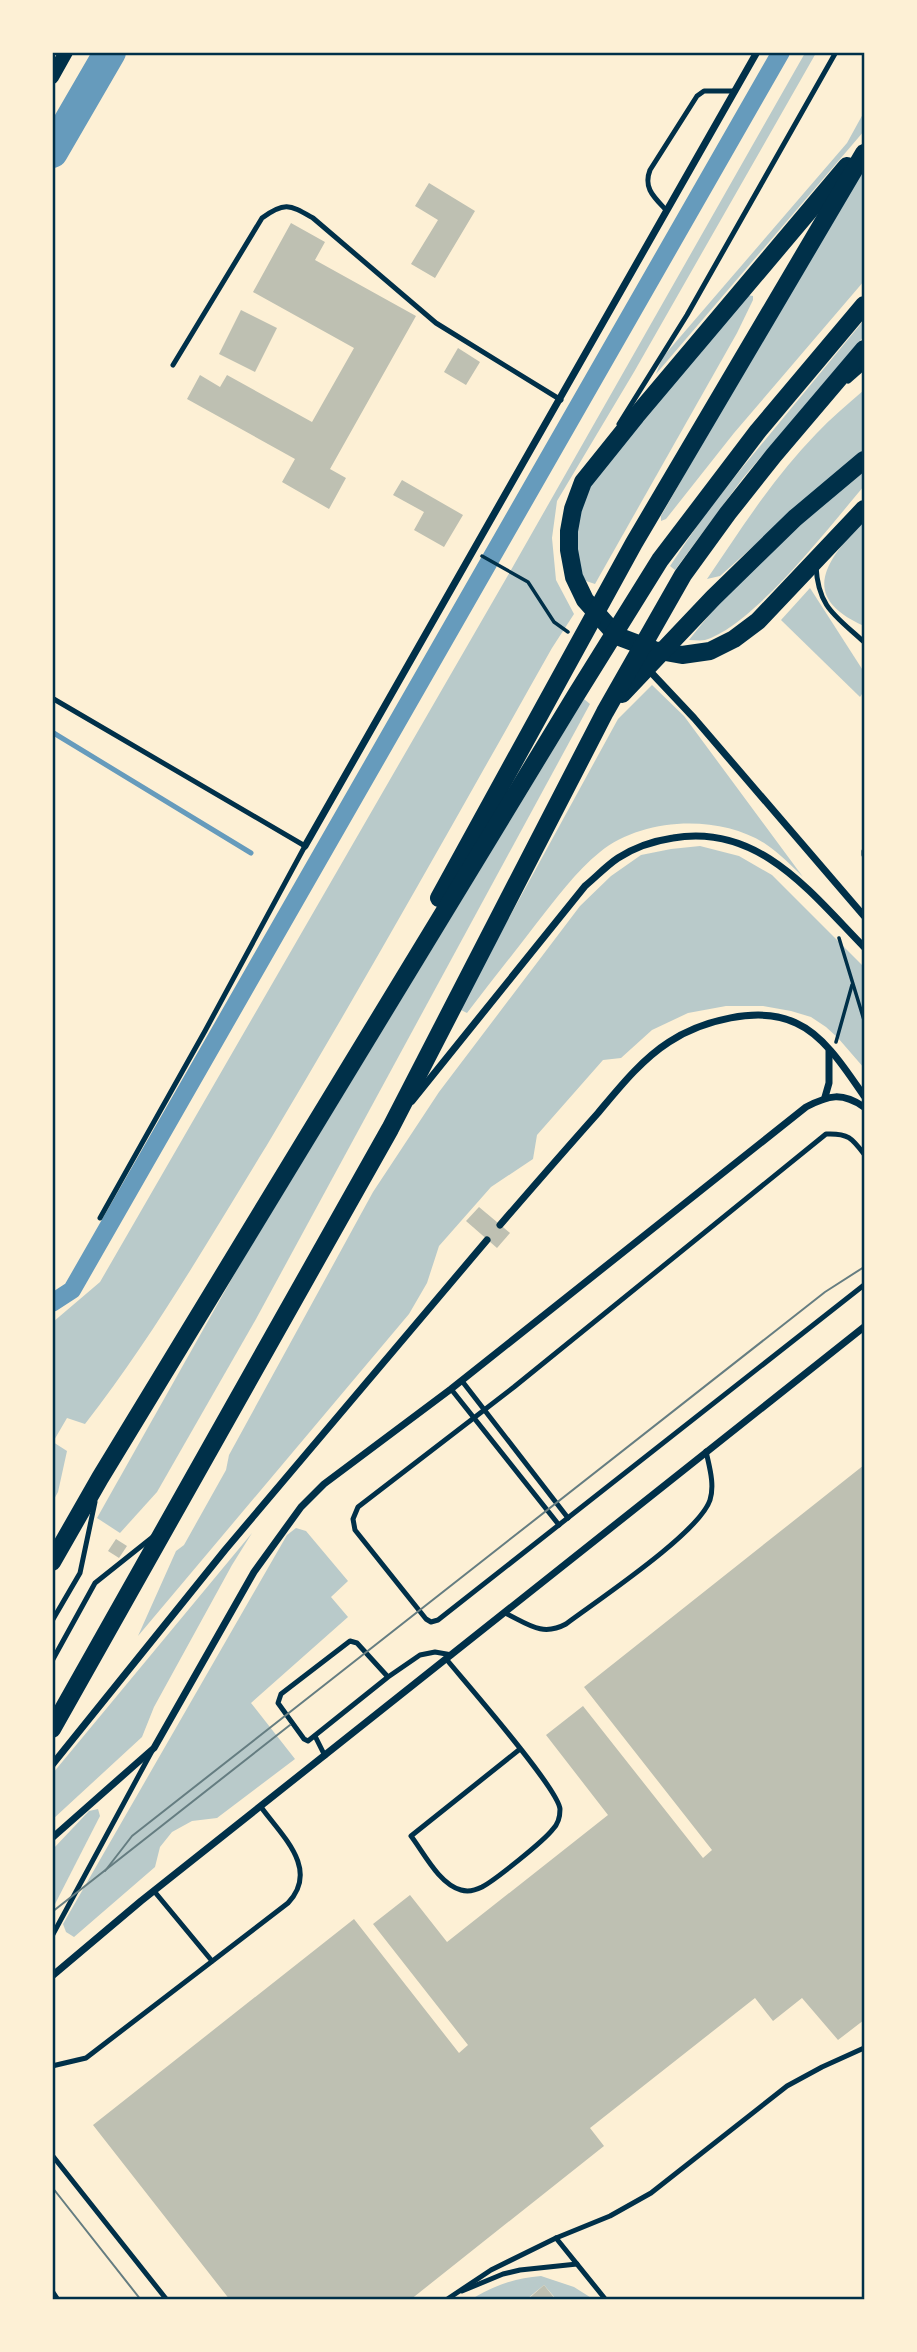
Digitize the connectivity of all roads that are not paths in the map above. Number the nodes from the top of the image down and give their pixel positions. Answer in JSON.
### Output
{"nodes":[{"id":1,"x":66,"y":52,"type":"edge"},
{"id":2,"x":757,"y":52,"type":"edge"},
{"id":3,"x":836,"y":52,"type":"edge"},
{"id":4,"x":52,"y":77,"type":"edge"},
{"id":5,"x":735,"y":91,"type":"junction"},
{"id":6,"x":864,"y":145,"type":"edge"},
{"id":7,"x":864,"y":153,"type":"edge"},
{"id":8,"x":666,"y":210,"type":"junction"},
{"id":9,"x":864,"y":305,"type":"edge"},
{"id":10,"x":864,"y":349,"type":"edge"},
{"id":11,"x":173,"y":365,"type":"dead end"},
{"id":12,"x":864,"y":366,"type":"edge"},
{"id":13,"x":561,"y":400,"type":"junction"},
{"id":14,"x":815,"y":407,"type":"junction"},
{"id":15,"x":864,"y":460,"type":"edge"},
{"id":16,"x":583,"y":482,"type":"junction"},
{"id":17,"x":864,"y":509,"type":"edge"},
{"id":18,"x":815,"y":561,"type":"junction"},
{"id":19,"x":617,"y":636,"type":"junction"},
{"id":20,"x":864,"y":642,"type":"edge"},
{"id":21,"x":52,"y":698,"type":"edge"},
{"id":22,"x":606,"y":712,"type":"junction"},
{"id":23,"x":305,"y":846,"type":"junction"},
{"id":24,"x":864,"y":916,"type":"edge"},
{"id":25,"x":864,"y":947,"type":"edge"},
{"id":26,"x":411,"y":967,"type":"junction"},
{"id":27,"x":831,"y":1052,"type":"junction"},
{"id":28,"x":864,"y":1096,"type":"edge"},
{"id":29,"x":825,"y":1097,"type":"junction"},
{"id":30,"x":864,"y":1107,"type":"edge"},
{"id":31,"x":390,"y":1129,"type":"junction"},
{"id":32,"x":864,"y":1154,"type":"edge"},
{"id":33,"x":100,"y":1218,"type":"dead end"},
{"id":34,"x":500,"y":1225,"type":"dead end"},
{"id":35,"x":487,"y":1240,"type":"dead end"},
{"id":36,"x":864,"y":1285,"type":"edge"},
{"id":37,"x":864,"y":1327,"type":"edge"},
{"id":38,"x":462,"y":1381,"type":"junction"},
{"id":39,"x":451,"y":1389,"type":"junction"},
{"id":40,"x":485,"y":1410,"type":"junction"},
{"id":41,"x":474,"y":1418,"type":"junction"},
{"id":42,"x":706,"y":1451,"type":"junction"},
{"id":43,"x":100,"y":1478,"type":"junction"},
{"id":44,"x":568,"y":1518,"type":"junction"},
{"id":45,"x":167,"y":1525,"type":"junction"},
{"id":46,"x":559,"y":1525,"type":"junction"},
{"id":47,"x":52,"y":1562,"type":"edge"},
{"id":48,"x":505,"y":1613,"type":"junction"},
{"id":49,"x":52,"y":1621,"type":"edge"},
{"id":50,"x":450,"y":1658,"type":"junction"},
{"id":51,"x":52,"y":1661,"type":"edge"},
{"id":52,"x":388,"y":1677,"type":"junction"},
{"id":53,"x":52,"y":1729,"type":"edge"},
{"id":54,"x":316,"y":1735,"type":"junction"},
{"id":55,"x":154,"y":1748,"type":"junction"},
{"id":56,"x":520,"y":1749,"type":"junction"},
{"id":57,"x":324,"y":1756,"type":"junction"},
{"id":58,"x":52,"y":1765,"type":"edge"},
{"id":59,"x":261,"y":1807,"type":"junction"},
{"id":60,"x":52,"y":1838,"type":"edge"},
{"id":61,"x":155,"y":1891,"type":"junction"},
{"id":62,"x":52,"y":1936,"type":"edge"},
{"id":63,"x":212,"y":1961,"type":"junction"},
{"id":64,"x":52,"y":1976,"type":"edge"},
{"id":65,"x":864,"y":2048,"type":"edge"},
{"id":66,"x":52,"y":2066,"type":"edge"},
{"id":67,"x":52,"y":2155,"type":"edge"},
{"id":68,"x":556,"y":2238,"type":"junction"},
{"id":69,"x":578,"y":2264,"type":"junction"},
{"id":70,"x":52,"y":2291,"type":"edge"},
{"id":71,"x":448,"y":2298,"type":"edge"},
{"id":72,"x":58,"y":2300,"type":"edge"},
{"id":73,"x":167,"y":2300,"type":"edge"},
{"id":74,"x":606,"y":2300,"type":"edge"}],
"edges":[{"from":1,"to":4,"type":"main road"},
{"from":2,"to":5,"type":"street"},
{"from":3,"to":16,"type":"lane"},
{"from":5,"to":8,"type":"street"},
{"from":5,"to":8,"type":"lane"},
{"from":6,"to":16,"type":"main road"},
{"from":7,"to":26,"type":"main road"},
{"from":8,"to":13,"type":"street"},
{"from":9,"to":26,"type":"main road"},
{"from":10,"to":14,"type":"main road"},
{"from":11,"to":13,"type":"lane"},
{"from":12,"to":14,"type":"street"},
{"from":13,"to":23,"type":"street"},
{"from":14,"to":22,"type":"main road"},
{"from":15,"to":22,"type":"main road"},
{"from":16,"to":19,"type":"main road"},
{"from":17,"to":18,"type":"main road"},
{"from":18,"to":19,"type":"main road"},
{"from":18,"to":20,"type":"lane"},
{"from":19,"to":24,"type":"street"},
{"from":21,"to":23,"type":"lane"},
{"from":22,"to":31,"type":"main road"},
{"from":23,"to":33,"type":"lane"},
{"from":25,"to":31,"type":"street"},
{"from":26,"to":43,"type":"main road"},
{"from":27,"to":28,"type":"street"},
{"from":27,"to":29,"type":"street"},
{"from":27,"to":34,"type":"street"},
{"from":29,"to":30,"type":"street"},
{"from":29,"to":38,"type":"street"},
{"from":31,"to":45,"type":"main road"},
{"from":32,"to":40,"type":"lane"},
{"from":35,"to":58,"type":"street"},
{"from":36,"to":44,"type":"lane"},
{"from":37,"to":42,"type":"street"},
{"from":38,"to":39,"type":"street"},
{"from":38,"to":40,"type":"lane"},
{"from":39,"to":41,"type":"lane"},
{"from":39,"to":55,"type":"street"},
{"from":40,"to":41,"type":"lane"},
{"from":40,"to":44,"type":"lane"},
{"from":41,"to":46,"type":"lane"},
{"from":41,"to":46,"type":"lane"},
{"from":42,"to":48,"type":"street"},
{"from":42,"to":48,"type":"lane"},
{"from":43,"to":47,"type":"main road"},
{"from":43,"to":49,"type":"lane"},
{"from":44,"to":46,"type":"lane"},
{"from":45,"to":51,"type":"lane"},
{"from":45,"to":53,"type":"main road"},
{"from":48,"to":50,"type":"street"},
{"from":50,"to":52,"type":"lane"},
{"from":50,"to":56,"type":"lane"},
{"from":50,"to":57,"type":"street"},
{"from":52,"to":54,"type":"lane"},
{"from":52,"to":54,"type":"lane"},
{"from":54,"to":57,"type":"lane"},
{"from":55,"to":60,"type":"street"},
{"from":55,"to":62,"type":"lane"},
{"from":56,"to":56,"type":"lane"},
{"from":57,"to":59,"type":"street"},
{"from":59,"to":61,"type":"street"},
{"from":59,"to":63,"type":"lane"},
{"from":61,"to":63,"type":"lane"},
{"from":61,"to":64,"type":"street"},
{"from":63,"to":66,"type":"lane"},
{"from":65,"to":68,"type":"lane"},
{"from":67,"to":73,"type":"lane"},
{"from":68,"to":69,"type":"lane"},
{"from":68,"to":71,"type":"lane"},
{"from":69,"to":71,"type":"lane"},
{"from":69,"to":74,"type":"lane"},
{"from":70,"to":72,"type":"lane"}]}
